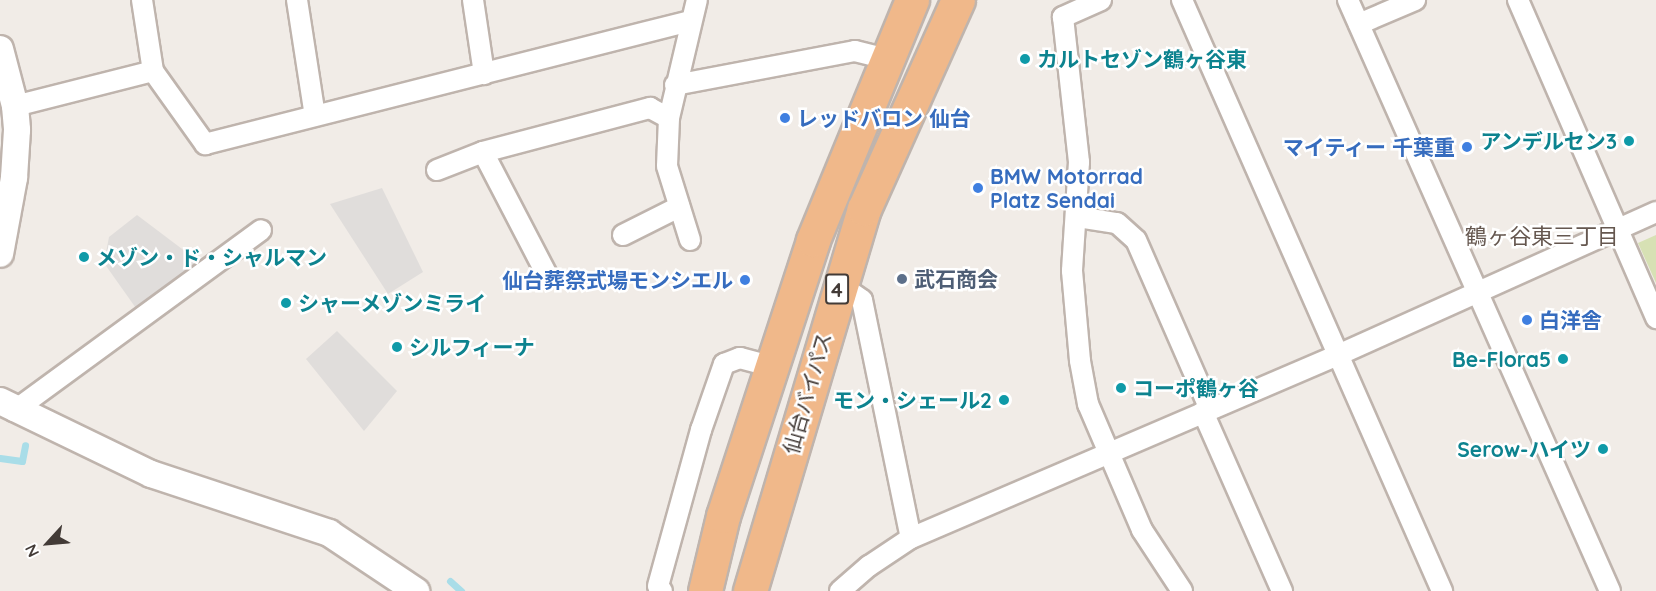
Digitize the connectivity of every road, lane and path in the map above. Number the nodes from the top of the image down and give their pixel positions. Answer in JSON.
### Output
{"nodes":[{"id":1,"x":142,"y":0,"type":"edge"},
{"id":2,"x":297,"y":0,"type":"edge"},
{"id":3,"x":473,"y":0,"type":"edge"},
{"id":4,"x":697,"y":0,"type":"edge"},
{"id":5,"x":912,"y":0,"type":"edge"},
{"id":6,"x":958,"y":0,"type":"edge"},
{"id":7,"x":1101,"y":0,"type":"edge"},
{"id":8,"x":1182,"y":0,"type":"edge"},
{"id":9,"x":1348,"y":0,"type":"edge"},
{"id":10,"x":1415,"y":0,"type":"edge"},
{"id":11,"x":1518,"y":0,"type":"edge"},
{"id":12,"x":690,"y":21,"type":"junction"},
{"id":13,"x":1359,"y":24,"type":"junction"},
{"id":14,"x":0,"y":49,"type":"edge"},
{"id":15,"x":886,"y":58,"type":"junction"},
{"id":16,"x":153,"y":71,"type":"junction"},
{"id":17,"x":484,"y":74,"type":"junction"},
{"id":18,"x":675,"y":85,"type":"junction"},
{"id":19,"x":15,"y":106,"type":"junction"},
{"id":20,"x":315,"y":116,"type":"junction"},
{"id":21,"x":669,"y":118,"type":"junction"},
{"id":22,"x":483,"y":152,"type":"junction"},
{"id":23,"x":437,"y":170,"type":"dead end"},
{"id":24,"x":679,"y":207,"type":"junction"},
{"id":25,"x":1656,"y":212,"type":"edge"},
{"id":26,"x":1078,"y":217,"type":"junction"},
{"id":27,"x":261,"y":230,"type":"dead end"},
{"id":28,"x":1617,"y":230,"type":"junction"},
{"id":29,"x":623,"y":235,"type":"dead end"},
{"id":30,"x":690,"y":240,"type":"dead end"},
{"id":31,"x":0,"y":254,"type":"edge"},
{"id":32,"x":547,"y":263,"type":"dead end"},
{"id":33,"x":839,"y":284,"type":"junction"},
{"id":34,"x":1479,"y":292,"type":"junction"},
{"id":35,"x":1656,"y":318,"type":"edge"},
{"id":36,"x":1338,"y":355,"type":"junction"},
{"id":37,"x":770,"y":366,"type":"junction"},
{"id":38,"x":7,"y":406,"type":"edge"},
{"id":39,"x":1207,"y":410,"type":"junction"},
{"id":40,"x":1108,"y":452,"type":"junction"},
{"id":41,"x":911,"y":538,"type":"junction"},
{"id":42,"x":416,"y":591,"type":"edge"},
{"id":43,"x":662,"y":591,"type":"edge"},
{"id":44,"x":705,"y":591,"type":"edge"},
{"id":45,"x":750,"y":591,"type":"edge"},
{"id":46,"x":840,"y":591,"type":"edge"},
{"id":47,"x":1182,"y":591,"type":"edge"},
{"id":48,"x":1282,"y":591,"type":"edge"},
{"id":49,"x":1442,"y":591,"type":"edge"},
{"id":50,"x":1610,"y":591,"type":"edge"}],
"edges":[{"from":1,"to":16,"type":"street"},
{"from":2,"to":20,"type":"street"},
{"from":3,"to":17,"type":"street"},
{"from":4,"to":12,"type":"street"},
{"from":5,"to":15,"type":"highway","name":"仙台バイパス","number":"4"},
{"from":6,"to":33,"type":"highway","name":"仙台バイパス","number":"4"},
{"from":7,"to":26,"type":"street"},
{"from":8,"to":36,"type":"street"},
{"from":9,"to":13,"type":"street"},
{"from":10,"to":13,"type":"street"},
{"from":11,"to":28,"type":"street"},
{"from":12,"to":17,"type":"street"},
{"from":12,"to":18,"type":"street"},
{"from":13,"to":34,"type":"street"},
{"from":14,"to":19,"type":"street"},
{"from":15,"to":18,"type":"street"},
{"from":15,"to":37,"type":"highway","name":"仙台バイパス","number":"4"},
{"from":16,"to":19,"type":"street"},
{"from":16,"to":20,"type":"street"},
{"from":17,"to":20,"type":"street"},
{"from":18,"to":21,"type":"street"},
{"from":19,"to":31,"type":"street"},
{"from":21,"to":22,"type":"street"},
{"from":21,"to":24,"type":"street"},
{"from":22,"to":23,"type":"street"},
{"from":22,"to":32,"type":"street"},
{"from":24,"to":29,"type":"street"},
{"from":24,"to":30,"type":"street"},
{"from":25,"to":28,"type":"street"},
{"from":26,"to":39,"type":"street"},
{"from":26,"to":40,"type":"street"},
{"from":27,"to":38,"type":"street"},
{"from":28,"to":34,"type":"street"},
{"from":28,"to":35,"type":"street"},
{"from":33,"to":41,"type":"street"},
{"from":33,"to":45,"type":"highway","name":"仙台バイパス","number":"4"},
{"from":34,"to":36,"type":"street"},
{"from":34,"to":50,"type":"street"},
{"from":36,"to":39,"type":"street"},
{"from":36,"to":49,"type":"street"},
{"from":37,"to":43,"type":"street"},
{"from":37,"to":44,"type":"highway","name":"仙台バイパス","number":"4"},
{"from":38,"to":42,"type":"street"},
{"from":39,"to":40,"type":"street"},
{"from":39,"to":48,"type":"street"},
{"from":40,"to":41,"type":"street"},
{"from":40,"to":47,"type":"street"},
{"from":41,"to":46,"type":"street"}]}
